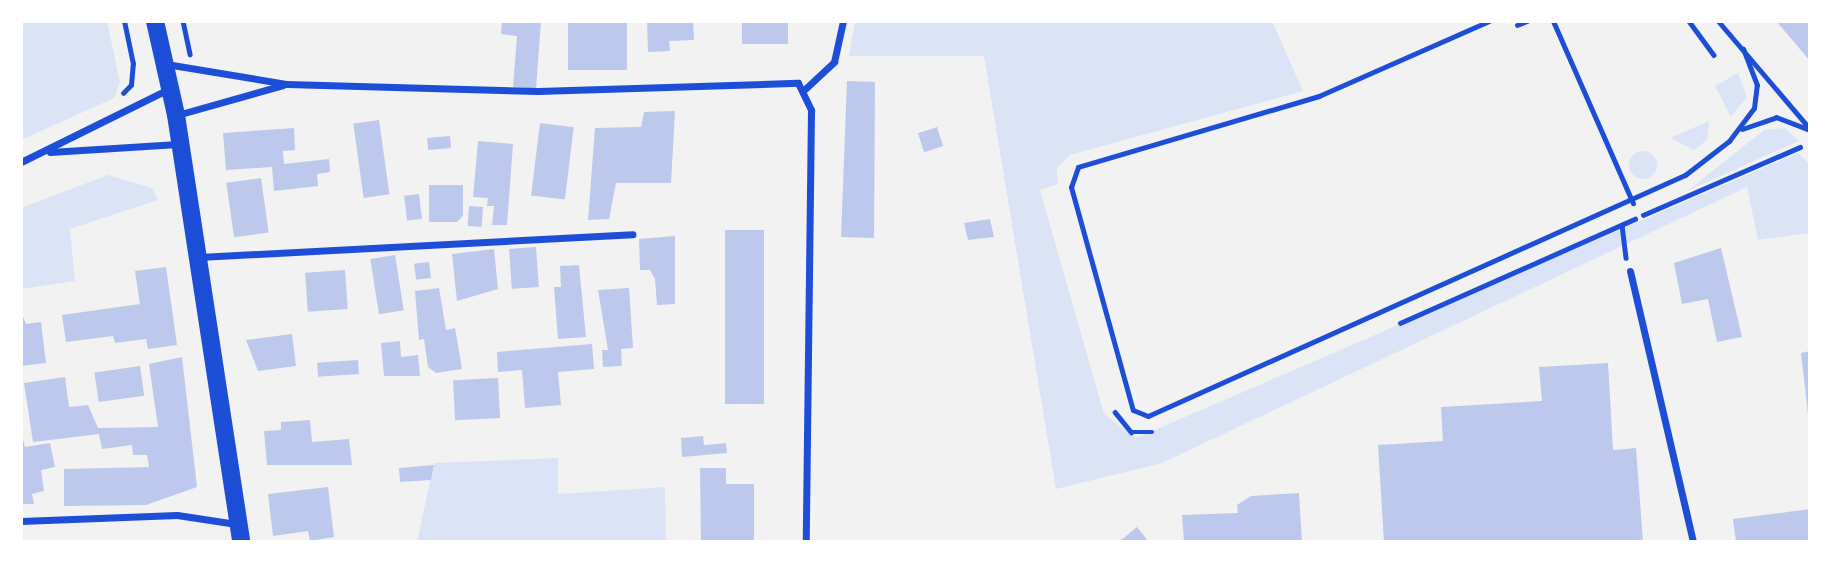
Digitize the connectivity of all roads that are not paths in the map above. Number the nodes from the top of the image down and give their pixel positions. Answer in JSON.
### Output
{"nodes":[{"id":1,"x":155,"y":21,"type":"edge"},
{"id":2,"x":843,"y":21,"type":"edge"},
{"id":3,"x":1489,"y":21,"type":"edge"},
{"id":4,"x":1553,"y":21,"type":"edge"},
{"id":5,"x":1718,"y":21,"type":"edge"},
{"id":6,"x":1743,"y":50,"type":"junction"},
{"id":7,"x":165,"y":64,"type":"junction"},
{"id":8,"x":287,"y":84,"type":"junction"},
{"id":9,"x":170,"y":89,"type":"junction"},
{"id":10,"x":805,"y":89,"type":"junction"},
{"id":11,"x":176,"y":115,"type":"junction"},
{"id":12,"x":1740,"y":130,"type":"junction"},
{"id":13,"x":1810,"y":130,"type":"edge"},
{"id":14,"x":180,"y":144,"type":"junction"},
{"id":15,"x":43,"y":152,"type":"junction"},
{"id":16,"x":21,"y":162,"type":"edge"},
{"id":17,"x":1633,"y":202,"type":"junction"},
{"id":18,"x":632,"y":234,"type":"dead end"},
{"id":19,"x":198,"y":257,"type":"junction"},
{"id":20,"x":1630,"y":271,"type":"road end"},
{"id":21,"x":21,"y":521,"type":"edge"},
{"id":22,"x":237,"y":524,"type":"junction"},
{"id":23,"x":241,"y":542,"type":"edge"},
{"id":24,"x":806,"y":542,"type":"edge"},
{"id":25,"x":1693,"y":542,"type":"edge"}],
"edges":[{"from":1,"to":7,"type":"main road"},
{"from":2,"to":10,"type":"street"},
{"from":3,"to":17,"type":"lane"},
{"from":4,"to":17,"type":"lane"},
{"from":5,"to":6,"type":"lane"},
{"from":6,"to":12,"type":"lane"},
{"from":6,"to":13,"type":"lane"},
{"from":7,"to":8,"type":"street"},
{"from":7,"to":9,"type":"main road"},
{"from":8,"to":10,"type":"street"},
{"from":8,"to":11,"type":"street"},
{"from":9,"to":11,"type":"main road"},
{"from":9,"to":15,"type":"street"},
{"from":10,"to":24,"type":"street"},
{"from":11,"to":14,"type":"main road"},
{"from":12,"to":13,"type":"lane"},
{"from":12,"to":17,"type":"lane"},
{"from":14,"to":15,"type":"street"},
{"from":14,"to":19,"type":"main road"},
{"from":15,"to":16,"type":"street"},
{"from":18,"to":19,"type":"street"},
{"from":19,"to":22,"type":"main road"},
{"from":20,"to":25,"type":"street"},
{"from":21,"to":22,"type":"street"},
{"from":22,"to":23,"type":"main road"}]}
